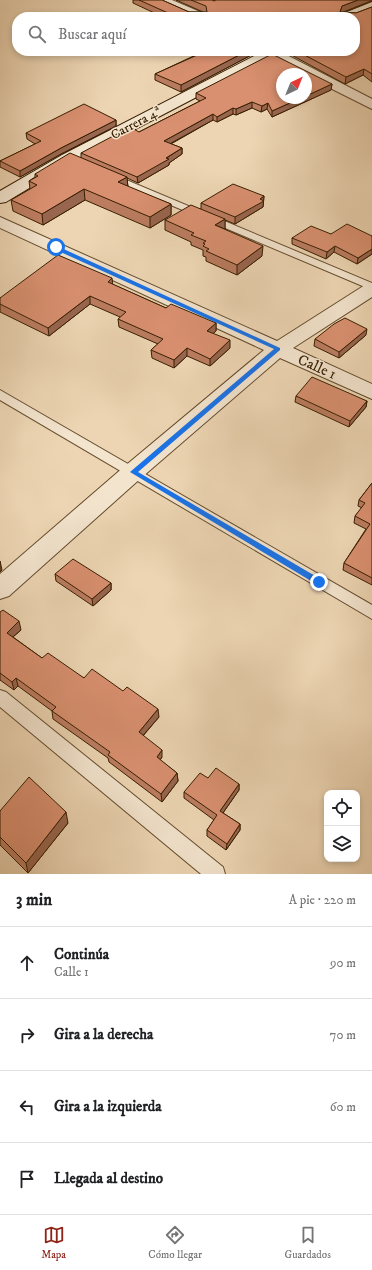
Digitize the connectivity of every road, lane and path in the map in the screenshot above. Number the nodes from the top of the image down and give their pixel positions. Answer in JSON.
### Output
{"nodes":[{"id":1,"x":162,"y":0,"type":"edge"},
{"id":2,"x":372,"y":6,"type":"edge"},
{"id":3,"x":189,"y":12,"type":"edge"},
{"id":4,"x":358,"y":12,"type":"edge"},
{"id":5,"x":263,"y":56,"type":"edge"},
{"id":6,"x":279,"y":56,"type":"edge"},
{"id":7,"x":372,"y":91,"type":"edge"},
{"id":8,"x":355,"y":95,"type":"junction"},
{"id":9,"x":372,"y":105,"type":"edge"},
{"id":10,"x":68,"y":158,"type":"junction"},
{"id":11,"x":82,"y":164,"type":"edge"},
{"id":12,"x":104,"y":174,"type":"edge"},
{"id":13,"x":0,"y":198,"type":"edge"},
{"id":14,"x":0,"y":222,"type":"edge"},
{"id":15,"x":372,"y":288,"type":"edge"},
{"id":16,"x":278,"y":349,"type":"junction"},
{"id":17,"x":372,"y":392,"type":"edge"},
{"id":18,"x":0,"y":394,"type":"edge"},
{"id":19,"x":133,"y":472,"type":"junction"},
{"id":20,"x":0,"y":589,"type":"edge"},
{"id":21,"x":372,"y":613,"type":"edge"},
{"id":22,"x":0,"y":696,"type":"edge"},
{"id":23,"x":216,"y":874,"type":"edge"}],
"edges":[{"from":1,"to":3,"type":"street"},
{"from":2,"to":4,"type":"street"},
{"from":5,"to":10,"type":"street","name":"Carrera 4ª"},
{"from":6,"to":8,"type":"street"},
{"from":7,"to":8,"type":"street"},
{"from":8,"to":9,"type":"street"},
{"from":10,"to":11,"type":"lane"},
{"from":10,"to":13,"type":"street","name":"Carrera 4ª"},
{"from":12,"to":15,"type":"lane"},
{"from":14,"to":16,"type":"street","name":"Calle 1"},
{"from":15,"to":16,"type":"street"},
{"from":16,"to":17,"type":"street","name":"Calle 1"},
{"from":16,"to":19,"type":"street"},
{"from":18,"to":19,"type":"lane"},
{"from":19,"to":20,"type":"street"},
{"from":19,"to":21,"type":"lane"},
{"from":22,"to":23,"type":"lane"}]}
